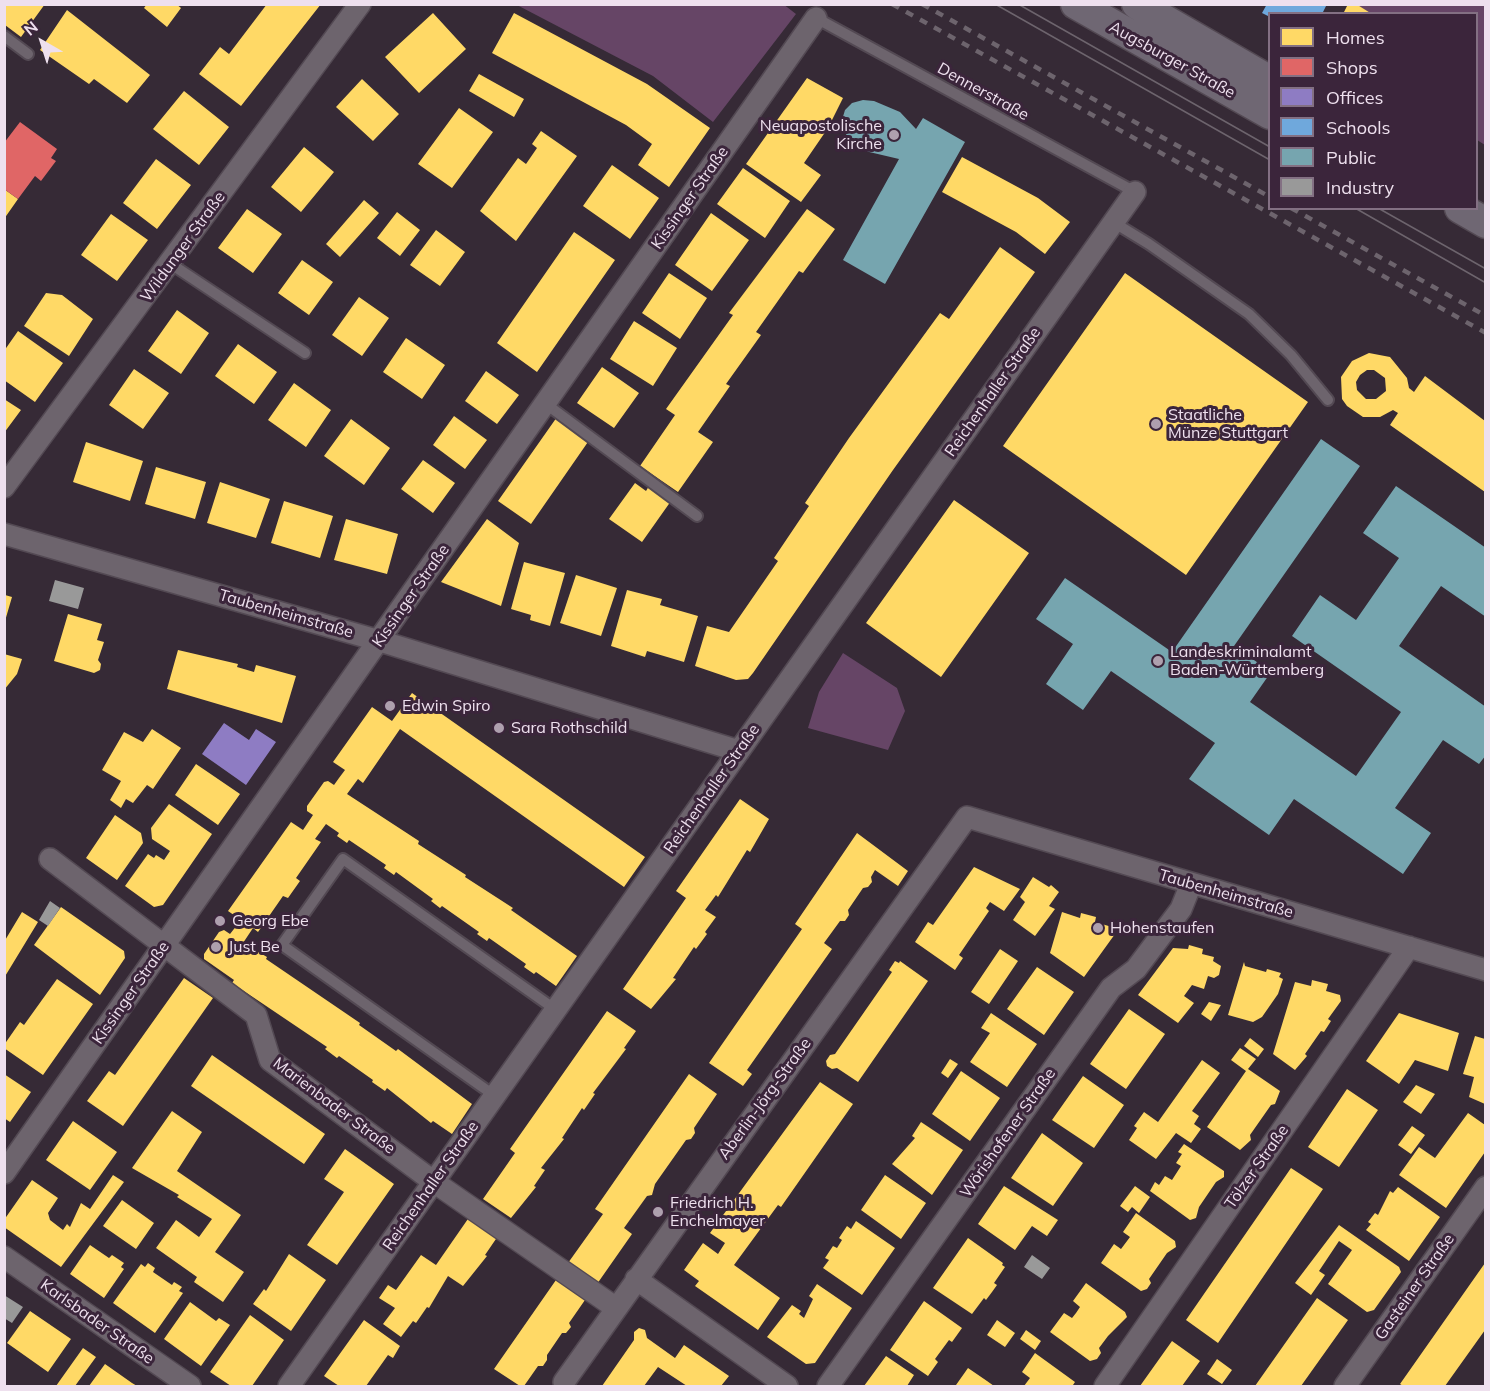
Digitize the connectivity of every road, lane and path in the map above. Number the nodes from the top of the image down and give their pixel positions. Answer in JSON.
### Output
{"nodes":[{"id":1,"x":360,"y":4,"type":"edge"},
{"id":2,"x":1076,"y":4,"type":"edge"},
{"id":3,"x":1137,"y":4,"type":"edge"},
{"id":4,"x":816,"y":18,"type":"joint"},
{"id":5,"x":4,"y":36,"type":"edge"},
{"id":6,"x":28,"y":54,"type":"dead end"},
{"id":7,"x":1268,"y":80,"type":"edge"},
{"id":8,"x":1268,"y":113,"type":"edge"},
{"id":9,"x":1135,"y":192,"type":"joint"},
{"id":10,"x":1463,"y":210,"type":"edge"},
{"id":11,"x":1113,"y":222,"type":"junction"},
{"id":12,"x":1485,"y":223,"type":"edge"},
{"id":13,"x":171,"y":264,"type":"junction"},
{"id":14,"x":304,"y":353,"type":"dead end"},
{"id":15,"x":1328,"y":400,"type":"dead end"},
{"id":16,"x":546,"y":404,"type":"junction"},
{"id":17,"x":4,"y":488,"type":"edge"},
{"id":18,"x":697,"y":516,"type":"dead end"},
{"id":19,"x":4,"y":534,"type":"edge"},
{"id":20,"x":380,"y":641,"type":"junction"},
{"id":21,"x":739,"y":751,"type":"junction"},
{"id":22,"x":967,"y":817,"type":"joint"},
{"id":23,"x":50,"y":860,"type":"dead end"},
{"id":24,"x":1191,"y":884,"type":"junction"},
{"id":25,"x":165,"y":944,"type":"junction"},
{"id":26,"x":1409,"y":947,"type":"junction"},
{"id":27,"x":1485,"y":970,"type":"edge"},
{"id":28,"x":556,"y":1010,"type":"junction"},
{"id":29,"x":495,"y":1096,"type":"junction"},
{"id":30,"x":4,"y":1173,"type":"edge"},
{"id":31,"x":434,"y":1182,"type":"junction"},
{"id":32,"x":1485,"y":1187,"type":"edge"},
{"id":33,"x":4,"y":1257,"type":"edge"},
{"id":34,"x":636,"y":1279,"type":"junction"},
{"id":35,"x":616,"y":1308,"type":"junction"},
{"id":36,"x":564,"y":1382,"type":"dead end"},
{"id":37,"x":190,"y":1386,"type":"edge"},
{"id":38,"x":290,"y":1386,"type":"edge"},
{"id":39,"x":787,"y":1386,"type":"edge"},
{"id":40,"x":828,"y":1386,"type":"edge"},
{"id":41,"x":1105,"y":1386,"type":"edge"},
{"id":42,"x":1345,"y":1386,"type":"edge"}],
"edges":[{"from":1,"to":13,"type":"street","name":"Wildunger Straße"},
{"from":2,"to":8,"type":"main road","name":"Augsburger Straße"},
{"from":3,"to":7,"type":"main road","name":"Augsburger Straße"},
{"from":4,"to":9,"type":"lane","name":"Dennerstraße"},
{"from":4,"to":16,"type":"street","name":"Kissinger Straße"},
{"from":5,"to":6,"type":"lane"},
{"from":9,"to":11,"type":"street","name":"Reichenhaller Straße"},
{"from":10,"to":12,"type":"main road"},
{"from":11,"to":15,"type":"lane"},
{"from":11,"to":21,"type":"street","name":"Reichenhaller Straße"},
{"from":13,"to":14,"type":"lane"},
{"from":13,"to":17,"type":"street","name":"Wildunger Straße"},
{"from":16,"to":18,"type":"lane"},
{"from":16,"to":20,"type":"street","name":"Kissinger Straße"},
{"from":19,"to":20,"type":"street","name":"Taubenheimstraße"},
{"from":20,"to":21,"type":"street","name":"Taubenheimstraße"},
{"from":20,"to":25,"type":"street","name":"Kissinger Straße"},
{"from":21,"to":28,"type":"street","name":"Reichenhaller Straße"},
{"from":22,"to":24,"type":"street","name":"Taubenheimstraße"},
{"from":22,"to":34,"type":"street","name":"Aberlin-Jörg-Straße"},
{"from":23,"to":25,"type":"street","name":"Marienbader Straße"},
{"from":24,"to":26,"type":"street","name":"Taubenheimstraße"},
{"from":24,"to":40,"type":"street","name":"Wörishofener Straße"},
{"from":25,"to":30,"type":"street","name":"Kissinger Straße"},
{"from":25,"to":31,"type":"street","name":"Marienbader Straße"},
{"from":26,"to":27,"type":"street","name":"Taubenheimstraße"},
{"from":26,"to":41,"type":"street","name":"Tölzer Straße"},
{"from":28,"to":29,"type":"street","name":"Reichenhaller Straße"},
{"from":28,"to":29,"type":"lane"},
{"from":29,"to":31,"type":"street","name":"Reichenhaller Straße"},
{"from":31,"to":35,"type":"street","name":"Marienbader Straße"},
{"from":31,"to":38,"type":"street","name":"Reichenhaller Straße"},
{"from":32,"to":42,"type":"street","name":"Gasteiner Straße"},
{"from":33,"to":37,"type":"street","name":"Karlsbader Straße"},
{"from":34,"to":35,"type":"street","name":"Aberlin-Jörg-Straße"},
{"from":34,"to":39,"type":"street"},
{"from":35,"to":36,"type":"street","name":"Aberlin-Jörg-Straße"}]}
